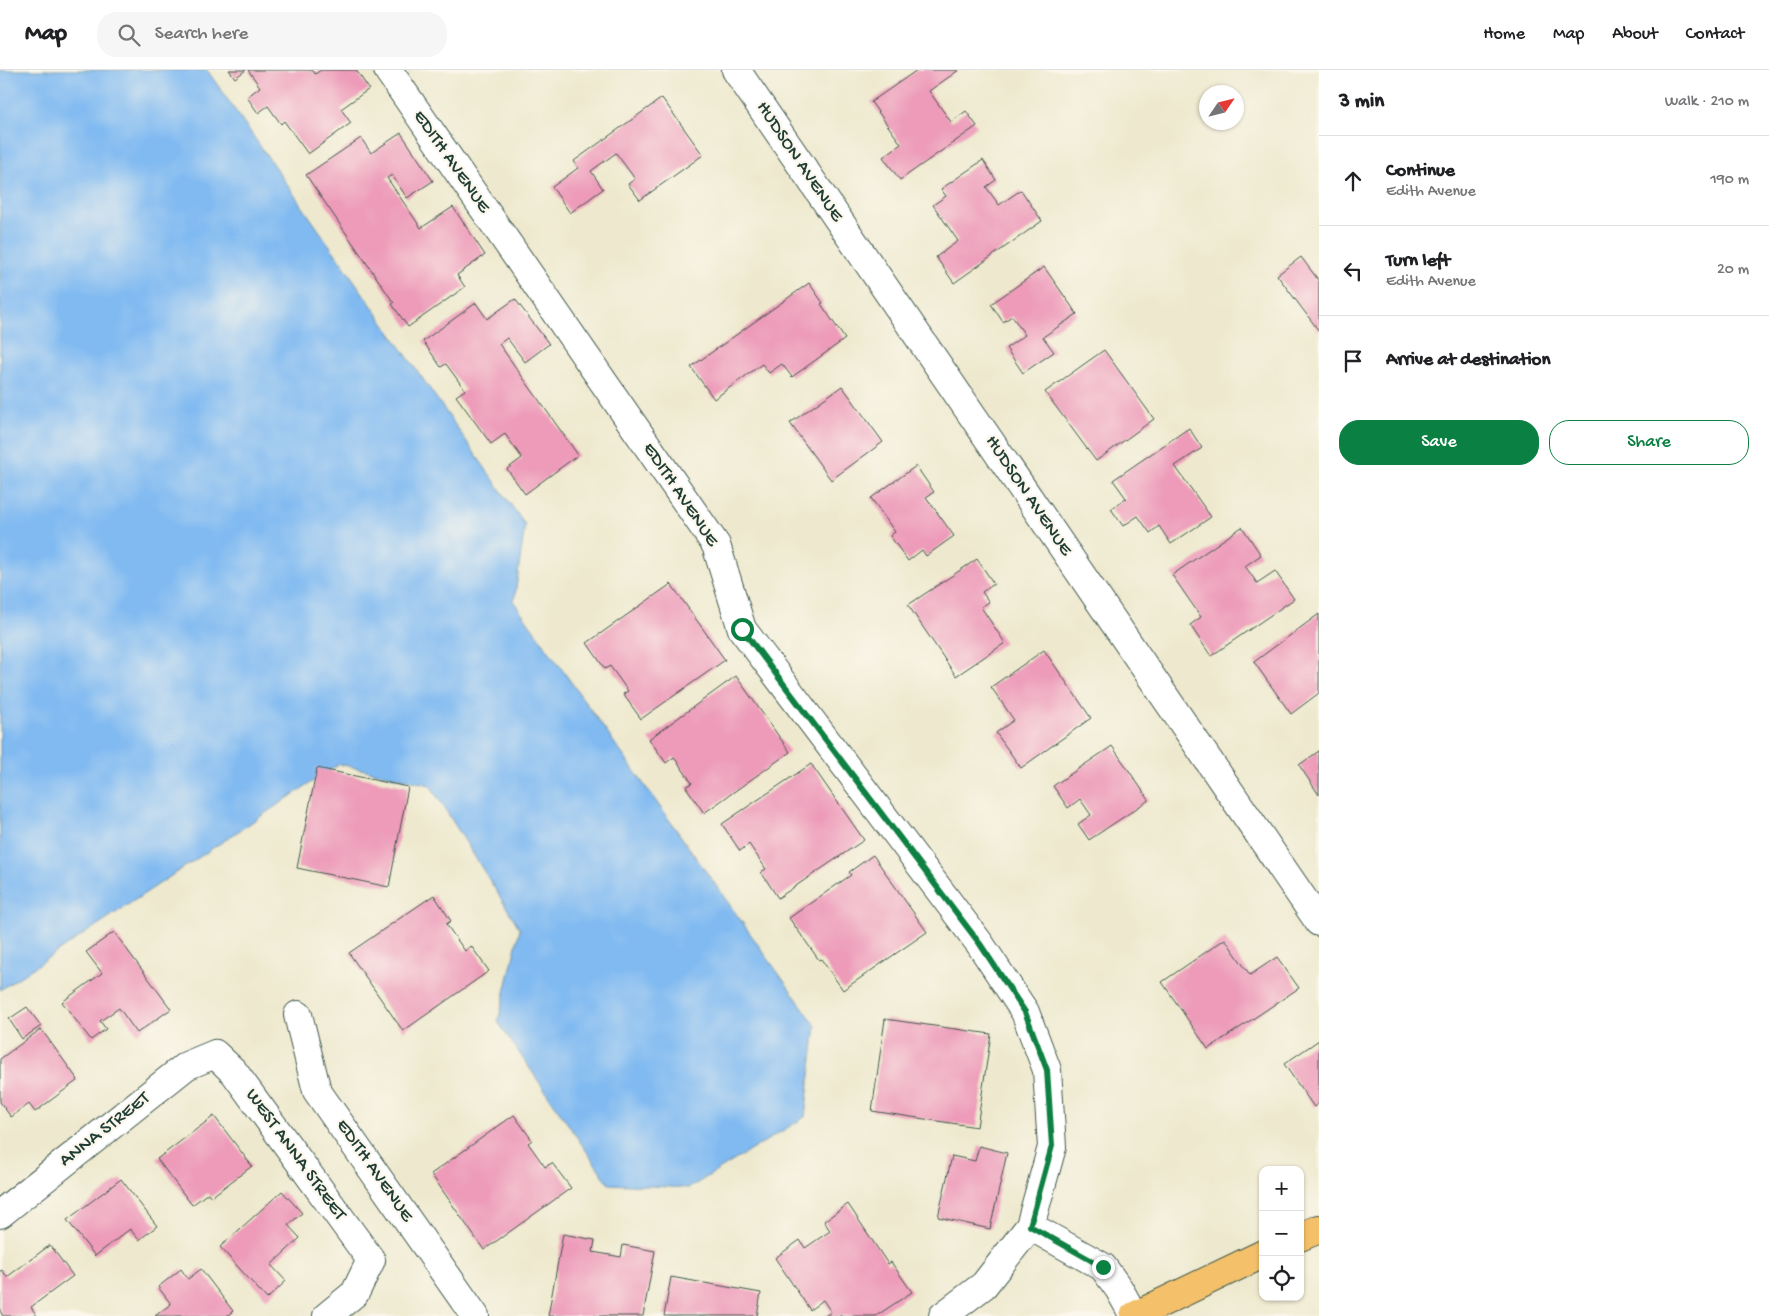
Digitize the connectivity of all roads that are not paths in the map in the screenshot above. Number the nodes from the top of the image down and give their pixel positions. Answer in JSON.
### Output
{"nodes":[{"id":1,"x":388,"y":70,"type":"edge"},
{"id":2,"x":736,"y":70,"type":"edge"},
{"id":3,"x":1319,"y":922,"type":"edge"},
{"id":4,"x":298,"y":1015,"type":"dead end"},
{"id":5,"x":215,"y":1054,"type":"joint"},
{"id":6,"x":0,"y":1214,"type":"edge"},
{"id":7,"x":1030,"y":1226,"type":"junction"},
{"id":8,"x":1319,"y":1229,"type":"edge"},
{"id":9,"x":1304,"y":1235,"type":"edge"},
{"id":10,"x":1259,"y":1256,"type":"edge"},
{"id":11,"x":327,"y":1316,"type":"edge"},
{"id":12,"x":475,"y":1316,"type":"edge"},
{"id":13,"x":943,"y":1316,"type":"edge"},
{"id":14,"x":1134,"y":1316,"type":"edge"}],
"edges":[{"from":1,"to":7,"type":"street","name":"EDITH AVENUE"},
{"from":2,"to":3,"type":"street","name":"HUDSON AVENUE"},
{"from":4,"to":12,"type":"street","name":"EDITH AVENUE"},
{"from":5,"to":6,"type":"street","name":"ANNA STREET"},
{"from":5,"to":11,"type":"street","name":"WEST ANNA STREET"},
{"from":7,"to":13,"type":"street","name":"EDITH AVENUE"},
{"from":7,"to":14,"type":"street"},
{"from":8,"to":9,"type":"main road"},
{"from":10,"to":14,"type":"main road"}]}
